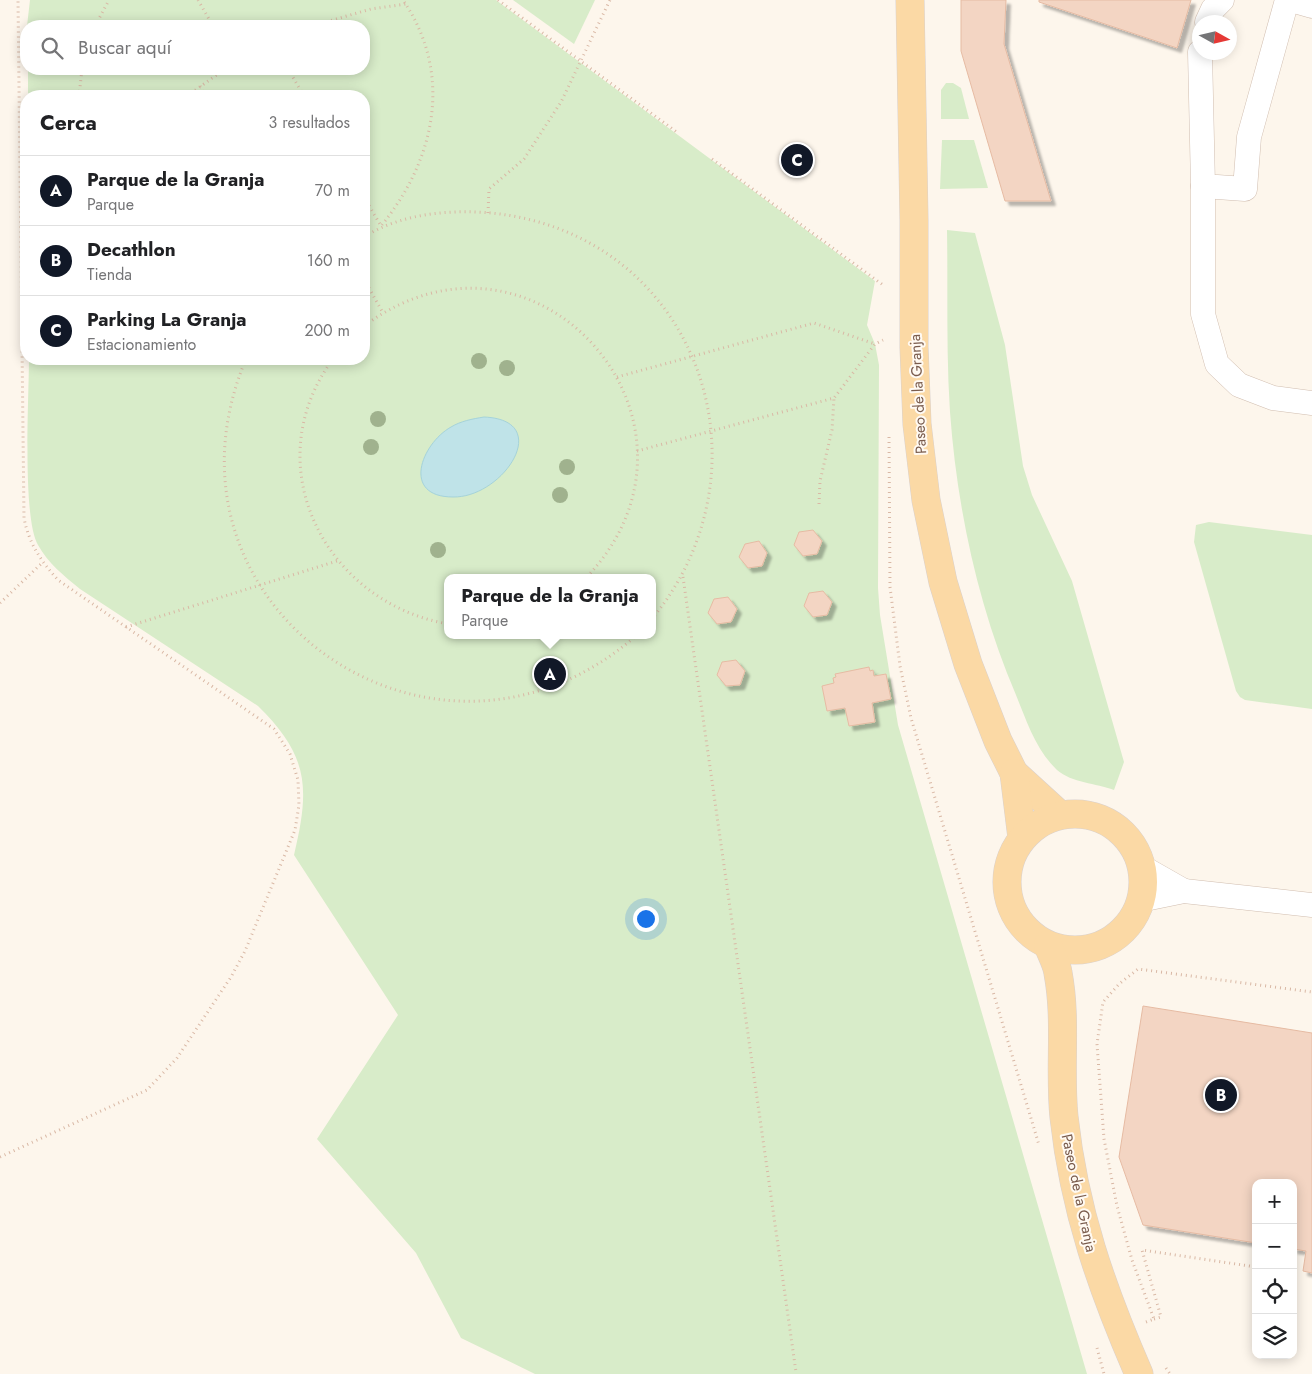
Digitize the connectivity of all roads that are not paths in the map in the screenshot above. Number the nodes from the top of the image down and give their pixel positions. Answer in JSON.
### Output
{"nodes":[{"id":1,"x":910,"y":0,"type":"edge"},
{"id":2,"x":1222,"y":0,"type":"edge"},
{"id":3,"x":1287,"y":0,"type":"edge"},
{"id":4,"x":1291,"y":0,"type":"edge"},
{"id":5,"x":1312,"y":6,"type":"edge"},
{"id":6,"x":1210,"y":15,"type":"edge"},
{"id":7,"x":1200,"y":60,"type":"edge"},
{"id":8,"x":1203,"y":186,"type":"junction"},
{"id":9,"x":1312,"y":403,"type":"edge"},
{"id":10,"x":1014,"y":773,"type":"junction"},
{"id":11,"x":1060,"y":815,"type":"junction"},
{"id":12,"x":1022,"y":838,"type":"junction"},
{"id":13,"x":1140,"y":866,"type":"junction"},
{"id":14,"x":1184,"y":891,"type":"junction"},
{"id":15,"x":1140,"y":900,"type":"junction"},
{"id":16,"x":1312,"y":906,"type":"edge"},
{"id":17,"x":1048,"y":945,"type":"junction"},
{"id":18,"x":1092,"y":948,"type":"junction"},
{"id":19,"x":1063,"y":1004,"type":"junction"},
{"id":20,"x":1139,"y":1374,"type":"edge"}],
"edges":[{"from":1,"to":10,"type":"main road","name":"Paseo de la Granja"},
{"from":2,"to":6,"type":"street"},
{"from":3,"to":8,"type":"street"},
{"from":4,"to":5,"type":"street"},
{"from":7,"to":8,"type":"street"},
{"from":8,"to":9,"type":"street"},
{"from":10,"to":11,"type":"main road","name":"Paseo de la Granja"},
{"from":10,"to":12,"type":"main road","name":"Paseo de la Granja"},
{"from":11,"to":12,"type":"main road"},
{"from":11,"to":13,"type":"main road"},
{"from":12,"to":17,"type":"main road"},
{"from":13,"to":14,"type":"street"},
{"from":13,"to":15,"type":"main road"},
{"from":14,"to":15,"type":"street"},
{"from":14,"to":16,"type":"street"},
{"from":15,"to":18,"type":"main road"},
{"from":17,"to":18,"type":"main road"},
{"from":17,"to":19,"type":"main road","name":"Paseo de la Granja"},
{"from":18,"to":19,"type":"main road","name":"Paseo de la Granja"},
{"from":19,"to":20,"type":"main road","name":"Paseo de la Granja"}]}
